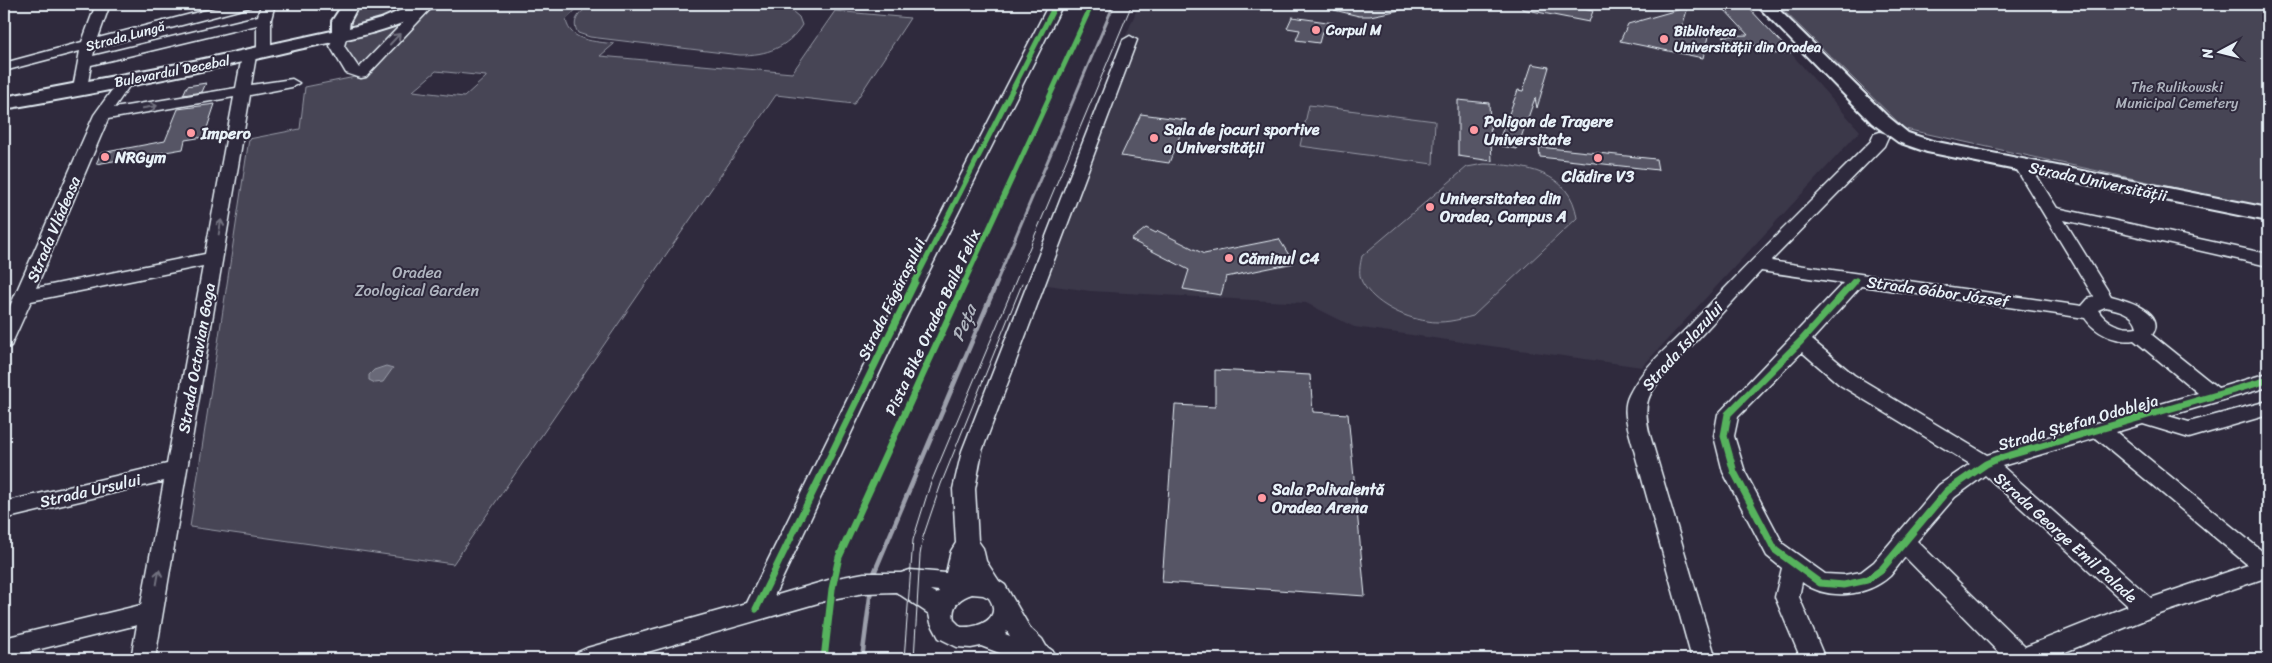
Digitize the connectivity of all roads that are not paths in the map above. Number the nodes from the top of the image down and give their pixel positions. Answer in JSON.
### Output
{"nodes":[{"id":1,"x":103,"y":4,"type":"edge"},
{"id":2,"x":245,"y":4,"type":"edge"},
{"id":3,"x":268,"y":4,"type":"edge"},
{"id":4,"x":351,"y":4,"type":"edge"},
{"id":5,"x":427,"y":4,"type":"edge"},
{"id":6,"x":1056,"y":4,"type":"edge"},
{"id":7,"x":1764,"y":4,"type":"edge"},
{"id":8,"x":264,"y":19,"type":"junction"},
{"id":9,"x":340,"y":35,"type":"junction"},
{"id":10,"x":1130,"y":40,"type":"dead end"},
{"id":11,"x":88,"y":46,"type":"junction"},
{"id":12,"x":256,"y":54,"type":"junction"},
{"id":13,"x":84,"y":63,"type":"junction"},
{"id":14,"x":4,"y":67,"type":"edge"},
{"id":15,"x":128,"y":79,"type":"junction"},
{"id":16,"x":292,"y":83,"type":"dead end"},
{"id":17,"x":102,"y":84,"type":"junction"},
{"id":18,"x":80,"y":88,"type":"junction"},
{"id":19,"x":244,"y":91,"type":"junction"},
{"id":20,"x":4,"y":103,"type":"edge"},
{"id":21,"x":102,"y":115,"type":"junction"},
{"id":22,"x":1889,"y":137,"type":"junction"},
{"id":23,"x":2022,"y":165,"type":"junction"},
{"id":24,"x":2050,"y":212,"type":"junction"},
{"id":25,"x":2268,"y":216,"type":"edge"},
{"id":26,"x":214,"y":258,"type":"junction"},
{"id":27,"x":2268,"y":260,"type":"edge"},
{"id":28,"x":1756,"y":265,"type":"junction"},
{"id":29,"x":1856,"y":280,"type":"junction"},
{"id":30,"x":25,"y":296,"type":"junction"},
{"id":31,"x":2105,"y":301,"type":"junction"},
{"id":32,"x":2091,"y":314,"type":"junction"},
{"id":33,"x":2139,"y":334,"type":"junction"},
{"id":34,"x":4,"y":341,"type":"edge"},
{"id":35,"x":1801,"y":341,"type":"junction"},
{"id":36,"x":2268,"y":380,"type":"edge"},
{"id":37,"x":2215,"y":396,"type":"junction"},
{"id":38,"x":2268,"y":408,"type":"edge"},
{"id":39,"x":2145,"y":417,"type":"junction"},
{"id":40,"x":2100,"y":430,"type":"junction"},
{"id":41,"x":1986,"y":464,"type":"junction"},
{"id":42,"x":176,"y":470,"type":"junction"},
{"id":43,"x":4,"y":510,"type":"edge"},
{"id":44,"x":1904,"y":542,"type":"junction"},
{"id":45,"x":967,"y":546,"type":"junction"},
{"id":46,"x":1794,"y":566,"type":"junction"},
{"id":47,"x":2268,"y":568,"type":"edge"},
{"id":48,"x":899,"y":582,"type":"joint"},
{"id":49,"x":990,"y":586,"type":"junction"},
{"id":50,"x":954,"y":592,"type":"junction"},
{"id":51,"x":1005,"y":608,"type":"junction"},
{"id":52,"x":756,"y":609,"type":"junction"},
{"id":53,"x":2147,"y":609,"type":"junction"},
{"id":54,"x":151,"y":612,"type":"junction"},
{"id":55,"x":982,"y":636,"type":"junction"},
{"id":56,"x":4,"y":648,"type":"edge"},
{"id":57,"x":1039,"y":655,"type":"edge"},
{"id":58,"x":143,"y":659,"type":"edge"},
{"id":59,"x":587,"y":659,"type":"edge"},
{"id":60,"x":1704,"y":659,"type":"edge"},
{"id":61,"x":1813,"y":659,"type":"edge"},
{"id":62,"x":2021,"y":659,"type":"edge"}],
"edges":[{"from":1,"to":11,"type":"street"},
{"from":2,"to":11,"type":"street","name":"Strada Lungă"},
{"from":3,"to":8,"type":"street"},
{"from":4,"to":9,"type":"main road"},
{"from":5,"to":9,"type":"main road","name":"Bulevardul Decebal"},
{"from":9,"to":5,"type":"street","one_way":true},
{"from":6,"to":52,"type":"street","name":"Strada Făgărașului"},
{"from":7,"to":22,"type":"main road"},
{"from":8,"to":12,"type":"street"},
{"from":8,"to":13,"type":"street"},
{"from":9,"to":12,"type":"main road","name":"Bulevardul Decebal"},
{"from":10,"to":45,"type":"street"},
{"from":11,"to":13,"type":"street"},
{"from":11,"to":14,"type":"street","name":"Strada Lungă"},
{"from":12,"to":15,"type":"main road","name":"Bulevardul Decebal"},
{"from":12,"to":19,"type":"street","name":"Strada Octavian Goga"},
{"from":13,"to":18,"type":"street"},
{"from":15,"to":17,"type":"main road","name":"Bulevardul Decebal"},
{"from":15,"to":21,"type":"street","name":"Strada Vlădeasa"},
{"from":16,"to":19,"type":"street"},
{"from":17,"to":18,"type":"main road","name":"Bulevardul Decebal"},
{"from":17,"to":21,"type":"street","name":"Strada Vlădeasa"},
{"from":18,"to":20,"type":"main road","name":"Bulevardul Decebal"},
{"from":21,"to":19,"type":"street","one_way":true},
{"from":26,"to":19,"type":"street","name":"Strada Octavian Goga","one_way":true},
{"from":21,"to":30,"type":"street","name":"Strada Vlădeasa"},
{"from":22,"to":23,"type":"main road","name":"Strada Universității"},
{"from":22,"to":28,"type":"street","name":"Strada Islazului"},
{"from":23,"to":24,"type":"street"},
{"from":23,"to":25,"type":"main road","name":"Strada Universității"},
{"from":24,"to":27,"type":"street"},
{"from":24,"to":31,"type":"street"},
{"from":26,"to":30,"type":"street"},
{"from":26,"to":42,"type":"street","name":"Strada Octavian Goga"},
{"from":28,"to":29,"type":"street","name":"Strada Gábor József"},
{"from":28,"to":60,"type":"street","name":"Strada Islazului"},
{"from":29,"to":32,"type":"street","name":"Strada Gábor József"},
{"from":29,"to":35,"type":"street","name":"Strada Ștefan Odobleja"},
{"from":30,"to":34,"type":"street","name":"Strada Vlădeasa"},
{"from":31,"to":32,"type":"street"},
{"from":31,"to":33,"type":"street"},
{"from":32,"to":33,"type":"street","name":"Strada Gábor József"},
{"from":33,"to":37,"type":"street"},
{"from":35,"to":41,"type":"street","name":"Strada Ștefan Odobleja"},
{"from":35,"to":46,"type":"street","name":"Strada Ștefan Odobleja"},
{"from":36,"to":37,"type":"street","name":"Strada Ștefan Odobleja"},
{"from":37,"to":39,"type":"street","name":"Strada Ștefan Odobleja"},
{"from":38,"to":39,"type":"street","name":"Strada Ștefan Odobleja"},
{"from":39,"to":40,"type":"street","name":"Strada Ștefan Odobleja"},
{"from":40,"to":41,"type":"street","name":"Strada Ștefan Odobleja"},
{"from":40,"to":47,"type":"street","name":"Strada George Emil Palade"},
{"from":41,"to":44,"type":"street","name":"Strada Ștefan Odobleja"},
{"from":41,"to":53,"type":"street","name":"Strada George Emil Palade"},
{"from":42,"to":43,"type":"street","name":"Strada Ursului"},
{"from":54,"to":42,"type":"street","name":"Strada Octavian Goga","one_way":true},
{"from":44,"to":46,"type":"street","name":"Strada Ștefan Odobleja"},
{"from":44,"to":62,"type":"street","name":"Strada George Emil Palade"},
{"from":45,"to":49,"type":"street"},
{"from":45,"to":50,"type":"street"},
{"from":46,"to":61,"type":"street"},
{"from":47,"to":53,"type":"street","name":"Strada George Emil Palade"},
{"from":48,"to":50,"type":"street"},
{"from":48,"to":52,"type":"street"},
{"from":49,"to":50,"type":"street"},
{"from":49,"to":51,"type":"street"},
{"from":50,"to":55,"type":"street"},
{"from":51,"to":55,"type":"street"},
{"from":51,"to":57,"type":"street"},
{"from":52,"to":59,"type":"street"},
{"from":53,"to":62,"type":"street","name":"Strada George Emil Palade"},
{"from":54,"to":56,"type":"street"},
{"from":54,"to":58,"type":"street","name":"Strada Octavian Goga"},
{"from":55,"to":57,"type":"street"}]}
